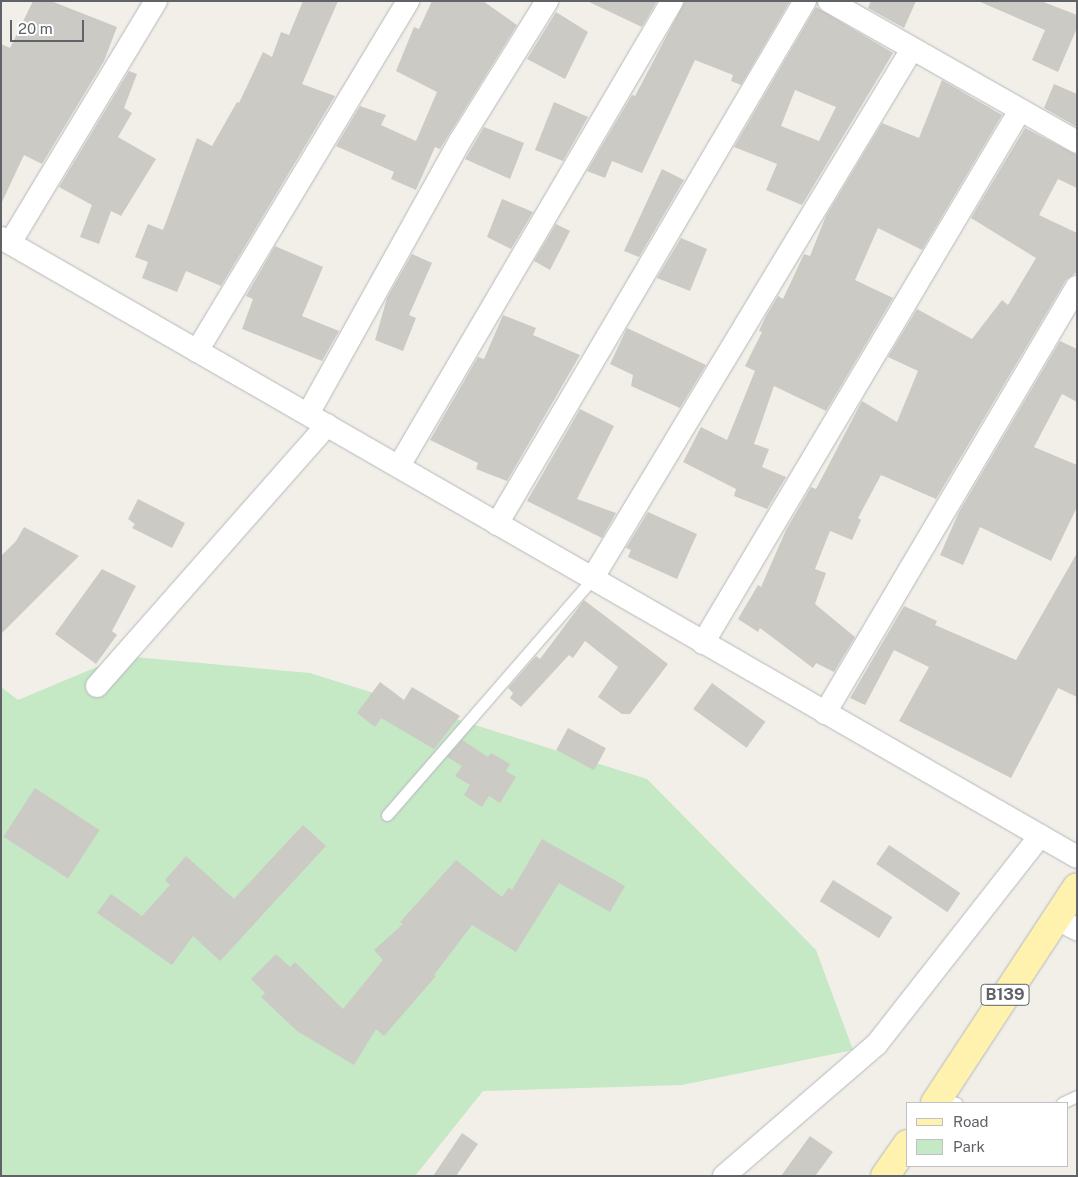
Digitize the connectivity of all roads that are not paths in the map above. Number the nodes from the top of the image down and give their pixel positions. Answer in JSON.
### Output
{"nodes":[{"id":1,"x":156,"y":1,"type":"edge"},
{"id":2,"x":408,"y":1,"type":"edge"},
{"id":3,"x":547,"y":1,"type":"edge"},
{"id":4,"x":672,"y":1,"type":"edge"},
{"id":5,"x":805,"y":1,"type":"edge"},
{"id":6,"x":829,"y":1,"type":"edge"},
{"id":7,"x":912,"y":49,"type":"junction"},
{"id":8,"x":1019,"y":112,"type":"junction"},
{"id":9,"x":1077,"y":142,"type":"edge"},
{"id":10,"x":5,"y":240,"type":"edge"},
{"id":11,"x":1077,"y":287,"type":"edge"},
{"id":12,"x":197,"y":351,"type":"junction"},
{"id":13,"x":318,"y":419,"type":"junction"},
{"id":14,"x":399,"y":466,"type":"junction"},
{"id":15,"x":496,"y":524,"type":"junction"},
{"id":16,"x":592,"y":579,"type":"junction"},
{"id":17,"x":703,"y":643,"type":"junction"},
{"id":18,"x":97,"y":686,"type":"dead end"},
{"id":19,"x":825,"y":713,"type":"junction"},
{"id":20,"x":387,"y":815,"type":"dead end"},
{"id":21,"x":1040,"y":836,"type":"junction"},
{"id":22,"x":1077,"y":857,"type":"edge"},
{"id":23,"x":1077,"y":887,"type":"edge"},
{"id":24,"x":1066,"y":924,"type":"edge"},
{"id":25,"x":1077,"y":1096,"type":"edge"},
{"id":26,"x":943,"y":1102,"type":"edge"},
{"id":27,"x":1064,"y":1102,"type":"edge"},
{"id":28,"x":906,"y":1145,"type":"edge"},
{"id":29,"x":724,"y":1176,"type":"edge"},
{"id":30,"x":885,"y":1176,"type":"edge"}],
"edges":[{"from":1,"to":10,"type":"street"},
{"from":2,"to":12,"type":"street"},
{"from":3,"to":13,"type":"street"},
{"from":4,"to":14,"type":"street"},
{"from":5,"to":15,"type":"street"},
{"from":6,"to":7,"type":"street"},
{"from":7,"to":8,"type":"street"},
{"from":7,"to":16,"type":"street"},
{"from":8,"to":9,"type":"street"},
{"from":8,"to":17,"type":"street"},
{"from":10,"to":12,"type":"street"},
{"from":11,"to":19,"type":"street"},
{"from":12,"to":13,"type":"street"},
{"from":13,"to":14,"type":"street"},
{"from":13,"to":18,"type":"street"},
{"from":14,"to":15,"type":"street"},
{"from":15,"to":16,"type":"street"},
{"from":16,"to":17,"type":"street"},
{"from":16,"to":20,"type":"lane"},
{"from":17,"to":19,"type":"street"},
{"from":19,"to":21,"type":"street"},
{"from":21,"to":22,"type":"street"},
{"from":21,"to":29,"type":"street"},
{"from":23,"to":24,"type":"main road","number":"B139"},
{"from":24,"to":26,"type":"main road","number":"B139"},
{"from":25,"to":27,"type":"lane"},
{"from":28,"to":30,"type":"main road"}]}
